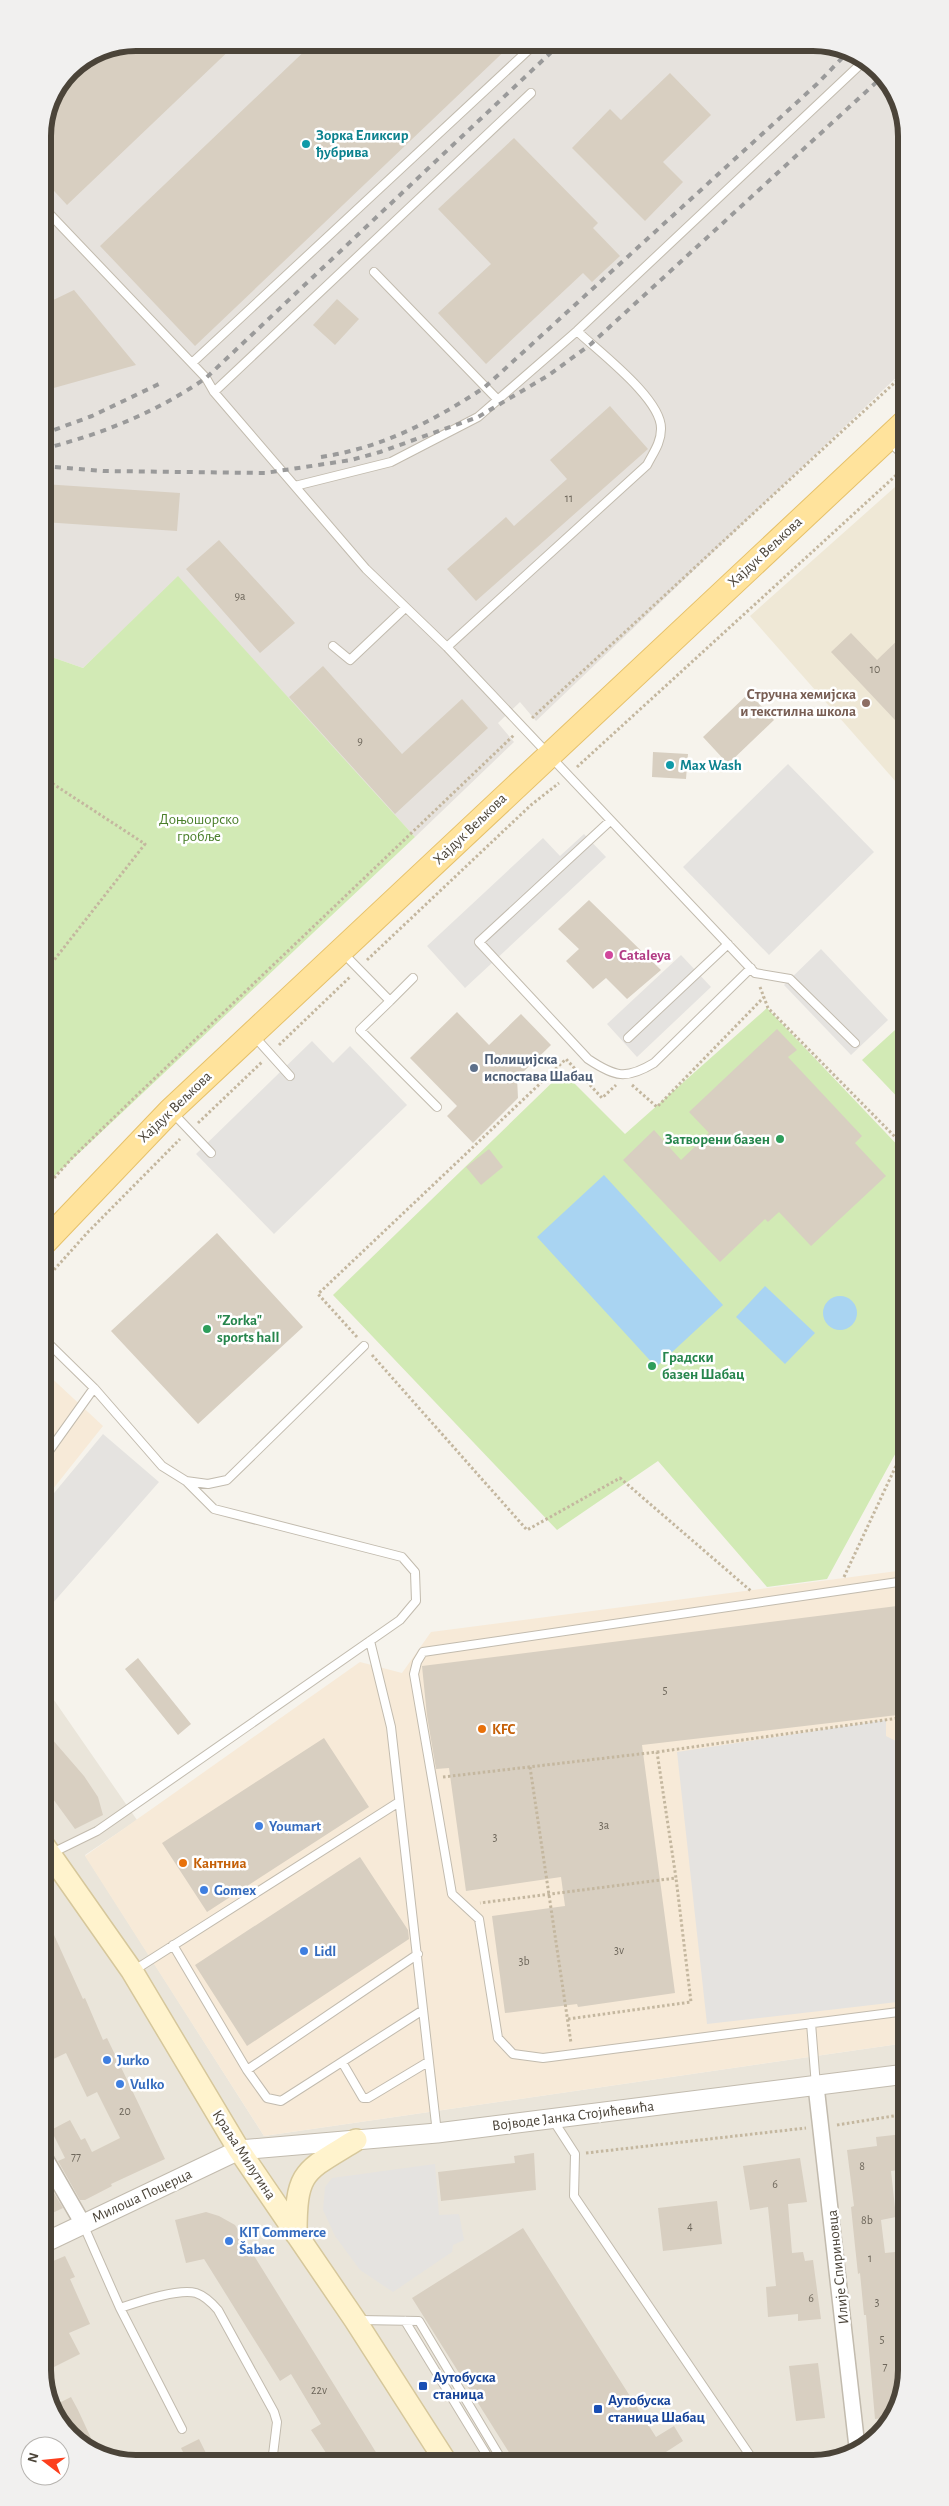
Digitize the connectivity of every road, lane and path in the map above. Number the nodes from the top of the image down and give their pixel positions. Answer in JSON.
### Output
{"nodes":[{"id":1,"x":527,"y":51,"type":"edge"},
{"id":2,"x":860,"y":66,"type":"edge"},
{"id":3,"x":531,"y":93,"type":"dead end"},
{"id":4,"x":51,"y":215,"type":"edge"},
{"id":5,"x":374,"y":272,"type":"dead end"},
{"id":6,"x":577,"y":331,"type":"junction"},
{"id":7,"x":192,"y":363,"type":"junction"},
{"id":8,"x":898,"y":380,"type":"edge"},
{"id":9,"x":214,"y":392,"type":"junction"},
{"id":10,"x":498,"y":400,"type":"junction"},
{"id":11,"x":895,"y":431,"type":"edge"},
{"id":12,"x":898,"y":474,"type":"edge"},
{"id":13,"x":295,"y":486,"type":"junction"},
{"id":14,"x":405,"y":608,"type":"junction"},
{"id":15,"x":333,"y":646,"type":"dead end"},
{"id":16,"x":447,"y":647,"type":"junction"},
{"id":17,"x":522,"y":727,"type":"junction"},
{"id":18,"x":549,"y":756,"type":"junction"},
{"id":19,"x":568,"y":776,"type":"junction"},
{"id":20,"x":51,"y":783,"type":"edge"},
{"id":21,"x":610,"y":821,"type":"junction"},
{"id":22,"x":728,"y":944,"type":"junction"},
{"id":23,"x":342,"y":952,"type":"junction"},
{"id":24,"x":51,"y":964,"type":"edge"},
{"id":25,"x":358,"y":968,"type":"junction"},
{"id":26,"x":753,"y":971,"type":"junction"},
{"id":27,"x":413,"y":978,"type":"dead end"},
{"id":28,"x":764,"y":997,"type":"junction"},
{"id":29,"x":390,"y":1001,"type":"junction"},
{"id":30,"x":252,"y":1034,"type":"junction"},
{"id":31,"x":628,"y":1038,"type":"dead end"},
{"id":32,"x":855,"y":1043,"type":"dead end"},
{"id":33,"x":270,"y":1054,"type":"junction"},
{"id":34,"x":290,"y":1076,"type":"dead end"},
{"id":35,"x":630,"y":1084,"type":"dead end"},
{"id":36,"x":617,"y":1085,"type":"dead end"},
{"id":37,"x":437,"y":1108,"type":"dead end"},
{"id":38,"x":170,"y":1111,"type":"junction"},
{"id":39,"x":190,"y":1130,"type":"junction"},
{"id":40,"x":898,"y":1140,"type":"edge"},
{"id":41,"x":211,"y":1153,"type":"dead end"},
{"id":42,"x":51,"y":1181,"type":"edge"},
{"id":43,"x":51,"y":1236,"type":"edge"},
{"id":44,"x":51,"y":1274,"type":"edge"},
{"id":45,"x":51,"y":1346,"type":"edge"},
{"id":46,"x":364,"y":1346,"type":"junction"},
{"id":47,"x":94,"y":1388,"type":"junction"},
{"id":48,"x":51,"y":1448,"type":"edge"},
{"id":49,"x":898,"y":1461,"type":"edge"},
{"id":50,"x":186,"y":1481,"type":"junction"},
{"id":51,"x":842,"y":1580,"type":"dead end"},
{"id":52,"x":898,"y":1582,"type":"edge"},
{"id":53,"x":756,"y":1596,"type":"dead end"},
{"id":54,"x":370,"y":1640,"type":"junction"},
{"id":55,"x":898,"y":1718,"type":"edge"},
{"id":56,"x":657,"y":1752,"type":"junction"},
{"id":57,"x":530,"y":1767,"type":"junction"},
{"id":58,"x":432,"y":1779,"type":"junction"},
{"id":59,"x":399,"y":1802,"type":"junction"},
{"id":60,"x":51,"y":1850,"type":"edge"},
{"id":61,"x":51,"y":1855,"type":"edge"},
{"id":62,"x":676,"y":1878,"type":"junction"},
{"id":63,"x":549,"y":1894,"type":"junction"},
{"id":64,"x":464,"y":1906,"type":"junction"},
{"id":65,"x":173,"y":1945,"type":"junction"},
{"id":66,"x":418,"y":1954,"type":"junction"},
{"id":67,"x":132,"y":1971,"type":"junction"},
{"id":68,"x":423,"y":2010,"type":"junction"},
{"id":69,"x":898,"y":2012,"type":"edge"},
{"id":70,"x":568,"y":2019,"type":"junction"},
{"id":71,"x":811,"y":2023,"type":"junction"},
{"id":72,"x":573,"y":2054,"type":"junction"},
{"id":73,"x":342,"y":2062,"type":"junction"},
{"id":74,"x":428,"y":2062,"type":"junction"},
{"id":75,"x":247,"y":2070,"type":"junction"},
{"id":76,"x":898,"y":2075,"type":"edge"},
{"id":77,"x":816,"y":2086,"type":"junction"},
{"id":78,"x":898,"y":2115,"type":"edge"},
{"id":79,"x":552,"y":2118,"type":"junction"},
{"id":80,"x":822,"y":2127,"type":"junction"},
{"id":81,"x":437,"y":2133,"type":"junction"},
{"id":82,"x":356,"y":2140,"type":"junction"},
{"id":83,"x":239,"y":2150,"type":"junction"},
{"id":84,"x":575,"y":2154,"type":"junction"},
{"id":85,"x":51,"y":2167,"type":"edge"},
{"id":86,"x":83,"y":2224,"type":"junction"},
{"id":87,"x":296,"y":2234,"type":"junction"},
{"id":88,"x":51,"y":2240,"type":"edge"},
{"id":89,"x":120,"y":2308,"type":"junction"},
{"id":90,"x":356,"y":2320,"type":"junction"},
{"id":91,"x":405,"y":2321,"type":"junction"},
{"id":92,"x":182,"y":2429,"type":"dead end"},
{"id":93,"x":856,"y":2442,"type":"edge"},
{"id":94,"x":273,"y":2455,"type":"edge"},
{"id":95,"x":437,"y":2455,"type":"edge"},
{"id":96,"x":486,"y":2455,"type":"edge"},
{"id":97,"x":499,"y":2455,"type":"edge"},
{"id":98,"x":748,"y":2455,"type":"edge"}],
"edges":[{"from":1,"to":7,"type":"lane"},
{"from":2,"to":6,"type":"lane"},
{"from":3,"to":9,"type":"lane"},
{"from":4,"to":7,"type":"lane"},
{"from":5,"to":10,"type":"lane"},
{"from":6,"to":10,"type":"lane"},
{"from":6,"to":16,"type":"lane"},
{"from":7,"to":9,"type":"lane"},
{"from":8,"to":17,"type":"path"},
{"from":9,"to":13,"type":"lane"},
{"from":10,"to":13,"type":"lane"},
{"from":11,"to":18,"type":"main road","name":"Хајдук Вељкова"},
{"from":12,"to":19,"type":"path"},
{"from":13,"to":14,"type":"lane"},
{"from":14,"to":15,"type":"lane"},
{"from":14,"to":16,"type":"lane"},
{"from":16,"to":17,"type":"lane"},
{"from":17,"to":18,"type":"lane"},
{"from":17,"to":42,"type":"path"},
{"from":18,"to":19,"type":"lane"},
{"from":18,"to":23,"type":"main road","name":"Хајдук Вељкова"},
{"from":19,"to":21,"type":"lane"},
{"from":19,"to":25,"type":"path"},
{"from":20,"to":24,"type":"path"},
{"from":21,"to":22,"type":"lane"},
{"from":21,"to":26,"type":"lane"},
{"from":22,"to":26,"type":"lane"},
{"from":22,"to":31,"type":"lane"},
{"from":23,"to":25,"type":"lane"},
{"from":23,"to":30,"type":"main road","name":"Хајдук Вељкова"},
{"from":25,"to":29,"type":"lane"},
{"from":25,"to":33,"type":"path"},
{"from":26,"to":28,"type":"path"},
{"from":26,"to":32,"type":"lane"},
{"from":27,"to":29,"type":"lane"},
{"from":28,"to":35,"type":"path"},
{"from":28,"to":40,"type":"path"},
{"from":29,"to":37,"type":"lane"},
{"from":30,"to":33,"type":"lane"},
{"from":30,"to":38,"type":"main road","name":"Хајдук Вељкова"},
{"from":33,"to":34,"type":"lane"},
{"from":33,"to":39,"type":"path"},
{"from":36,"to":46,"type":"path"},
{"from":38,"to":39,"type":"lane"},
{"from":38,"to":43,"type":"main road","name":"Хајдук Вељкова"},
{"from":39,"to":41,"type":"lane"},
{"from":39,"to":44,"type":"path"},
{"from":45,"to":47,"type":"lane"},
{"from":46,"to":50,"type":"lane"},
{"from":46,"to":53,"type":"path"},
{"from":47,"to":48,"type":"lane"},
{"from":47,"to":50,"type":"lane"},
{"from":49,"to":51,"type":"path"},
{"from":50,"to":54,"type":"lane"},
{"from":52,"to":58,"type":"lane"},
{"from":54,"to":59,"type":"lane"},
{"from":54,"to":60,"type":"lane"},
{"from":55,"to":56,"type":"path"},
{"from":56,"to":57,"type":"path"},
{"from":56,"to":62,"type":"path"},
{"from":57,"to":58,"type":"path"},
{"from":57,"to":63,"type":"path"},
{"from":58,"to":64,"type":"lane"},
{"from":59,"to":65,"type":"lane"},
{"from":59,"to":66,"type":"lane"},
{"from":61,"to":67,"type":"main road","name":"Краља Милутина"},
{"from":62,"to":63,"type":"path"},
{"from":62,"to":70,"type":"path"},
{"from":63,"to":64,"type":"path"},
{"from":63,"to":70,"type":"path"},
{"from":64,"to":72,"type":"lane"},
{"from":65,"to":67,"type":"lane"},
{"from":65,"to":75,"type":"lane"},
{"from":66,"to":68,"type":"lane"},
{"from":66,"to":75,"type":"lane"},
{"from":67,"to":83,"type":"main road","name":"Краља Милутина"},
{"from":68,"to":73,"type":"lane"},
{"from":68,"to":74,"type":"lane"},
{"from":69,"to":71,"type":"lane"},
{"from":70,"to":72,"type":"path"},
{"from":71,"to":72,"type":"lane"},
{"from":71,"to":77,"type":"lane"},
{"from":73,"to":74,"type":"lane"},
{"from":73,"to":75,"type":"lane"},
{"from":74,"to":81,"type":"lane"},
{"from":76,"to":77,"type":"street","name":"Војводе Јанка Стојићевића"},
{"from":77,"to":79,"type":"street","name":"Војводе Јанка Стојићевића"},
{"from":77,"to":80,"type":"street","name":"Илије Спириновца"},
{"from":78,"to":80,"type":"path"},
{"from":79,"to":81,"type":"street","name":"Војводе Јанка Стојићевића"},
{"from":79,"to":84,"type":"lane"},
{"from":80,"to":84,"type":"path"},
{"from":80,"to":93,"type":"street","name":"Илије Спириновца"},
{"from":81,"to":82,"type":"street","name":"Војводе Јанка Стојићевића"},
{"from":82,"to":83,"type":"street","name":"Војводе Јанка Стојићевића"},
{"from":82,"to":87,"type":"main road"},
{"from":83,"to":86,"type":"street","name":"Милоша Поцерца"},
{"from":83,"to":87,"type":"main road","name":"Краља Милутина"},
{"from":84,"to":98,"type":"lane"},
{"from":85,"to":86,"type":"street"},
{"from":86,"to":88,"type":"street","name":"Милоша Поцерца"},
{"from":86,"to":89,"type":"lane"},
{"from":87,"to":90,"type":"main road","name":"Краља Милутина"},
{"from":89,"to":92,"type":"lane"},
{"from":89,"to":94,"type":"lane"},
{"from":90,"to":91,"type":"lane"},
{"from":90,"to":95,"type":"main road","name":"Краља Милутина"},
{"from":91,"to":96,"type":"lane"},
{"from":91,"to":97,"type":"lane"}]}
